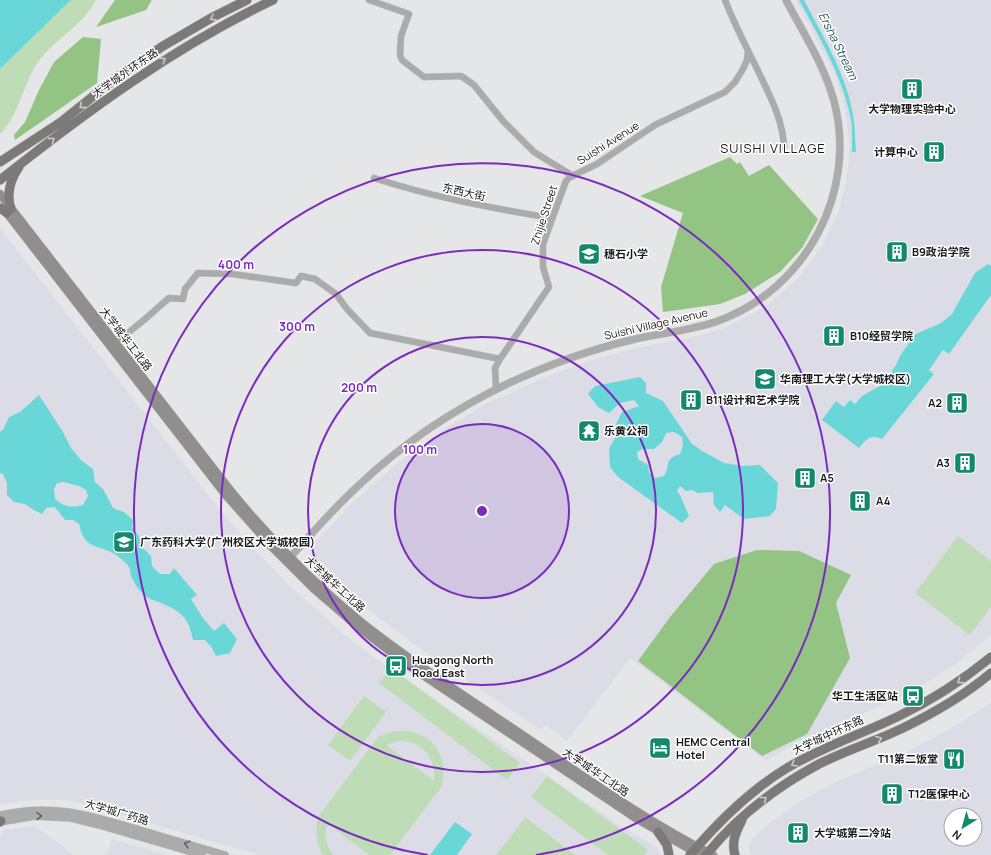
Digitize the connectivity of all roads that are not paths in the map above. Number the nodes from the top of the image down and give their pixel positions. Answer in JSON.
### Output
{"nodes":[{"id":1,"x":247,"y":0,"type":"edge"},
{"id":2,"x":273,"y":0,"type":"edge"},
{"id":3,"x":369,"y":0,"type":"edge"},
{"id":4,"x":726,"y":0,"type":"edge"},
{"id":5,"x":786,"y":0,"type":"edge"},
{"id":6,"x":748,"y":51,"type":"junction"},
{"id":7,"x":784,"y":147,"type":"dead end"},
{"id":8,"x":0,"y":162,"type":"edge"},
{"id":9,"x":20,"y":164,"type":"junction"},
{"id":10,"x":573,"y":176,"type":"junction"},
{"id":11,"x":374,"y":178,"type":"dead end"},
{"id":12,"x":0,"y":180,"type":"edge"},
{"id":13,"x":0,"y":194,"type":"edge"},
{"id":14,"x":0,"y":204,"type":"edge"},
{"id":15,"x":6,"y":210,"type":"edge"},
{"id":16,"x":551,"y":218,"type":"junction"},
{"id":17,"x":119,"y":340,"type":"dead end"},
{"id":18,"x":500,"y":359,"type":"junction"},
{"id":19,"x":496,"y":387,"type":"dead end"},
{"id":20,"x":288,"y":560,"type":"junction"},
{"id":21,"x":991,"y":657,"type":"edge"},
{"id":22,"x":991,"y":673,"type":"edge"},
{"id":23,"x":747,"y":813,"type":"junction"},
{"id":24,"x":0,"y":820,"type":"edge"},
{"id":25,"x":658,"y":832,"type":"junction"},
{"id":26,"x":701,"y":853,"type":"edge"},
{"id":27,"x":202,"y":855,"type":"edge"},
{"id":28,"x":225,"y":855,"type":"edge"},
{"id":29,"x":669,"y":855,"type":"edge"},
{"id":30,"x":735,"y":855,"type":"edge"}],
"edges":[{"from":1,"to":8,"type":"main road","name":"大学城外环东路","one_way":true},
{"from":9,"to":2,"type":"main road","name":"大学城外环东路","one_way":true},
{"from":3,"to":10,"type":"street","name":"Suishi Avenue"},
{"from":4,"to":6,"type":"street"},
{"from":5,"to":20,"type":"street","name":"Suishi Village Avenue"},
{"from":6,"to":7,"type":"street"},
{"from":6,"to":10,"type":"street","name":"Suishi Avenue"},
{"from":9,"to":12,"type":"main road","name":"大学城外环东路"},
{"from":9,"to":15,"type":"main road"},
{"from":10,"to":16,"type":"street","name":"Zhijie Street"},
{"from":11,"to":16,"type":"street","name":"东西大街"},
{"from":13,"to":15,"type":"main road","name":"大学城华工北路"},
{"from":14,"to":15,"type":"main road","name":"大学城华工北路"},
{"from":15,"to":20,"type":"main road","name":"大学城华工北路"},
{"from":16,"to":18,"type":"street","name":"Zhijie Street"},
{"from":17,"to":18,"type":"street"},
{"from":18,"to":19,"type":"street"},
{"from":20,"to":25,"type":"main road","name":"大学城华工北路"},
{"from":20,"to":26,"type":"main road","name":"大学城华工北路"},
{"from":21,"to":26,"type":"main road","name":"大学城中环东路","one_way":true},
{"from":23,"to":22,"type":"main road","name":"大学城中环东路","one_way":true},
{"from":23,"to":26,"type":"main road","name":"大学城中环东路"},
{"from":23,"to":30,"type":"main road"},
{"from":24,"to":27,"type":"street","name":"大学城广药路","one_way":true},
{"from":28,"to":24,"type":"street","name":"大学城广药路","one_way":true},
{"from":25,"to":26,"type":"main road","name":"大学城华工北路"},
{"from":25,"to":29,"type":"main road"}]}
